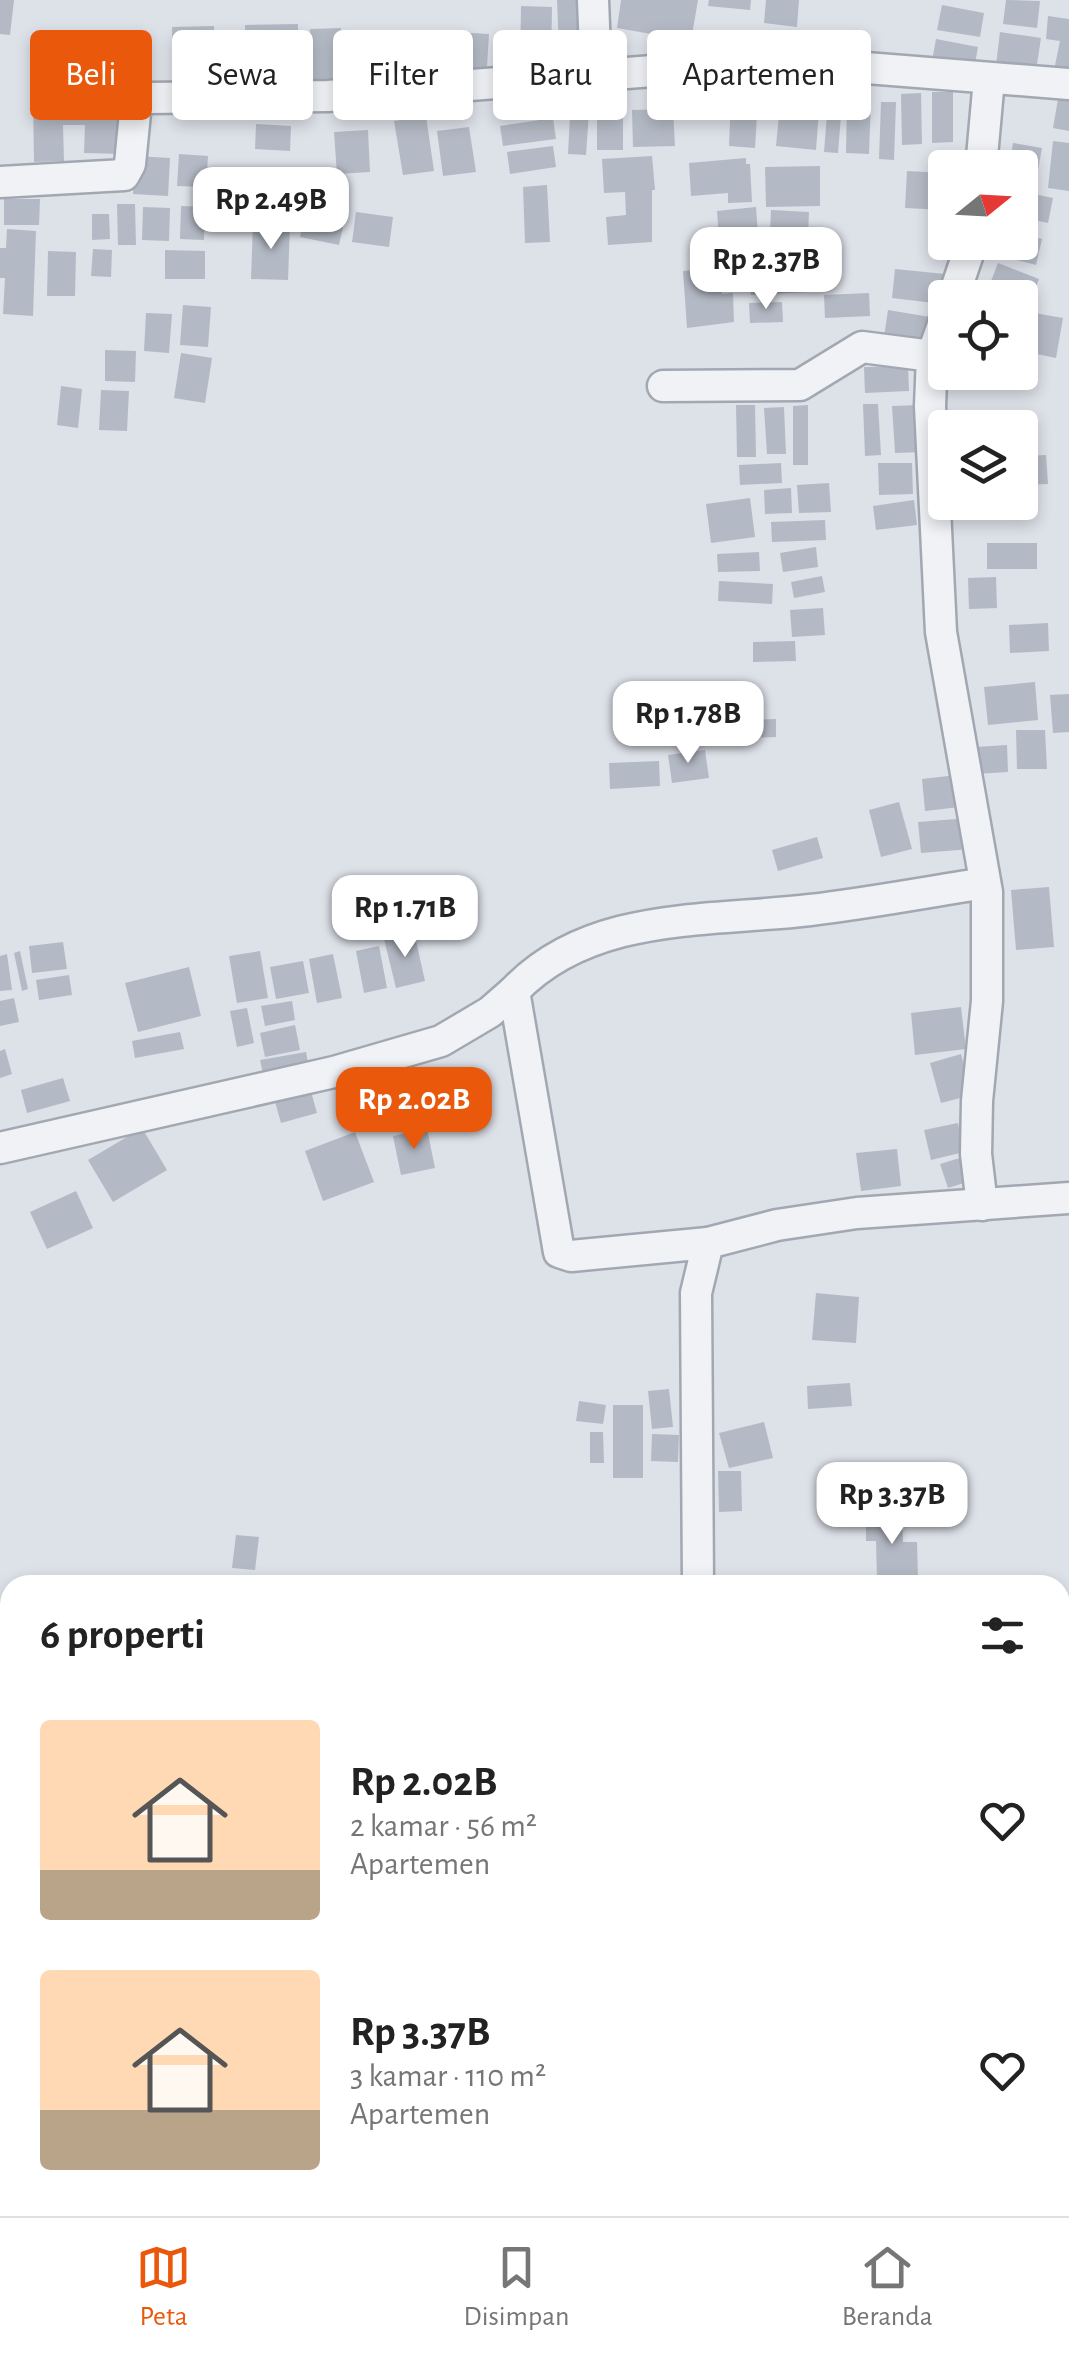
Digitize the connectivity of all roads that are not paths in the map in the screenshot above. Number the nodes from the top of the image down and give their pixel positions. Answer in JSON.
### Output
{"nodes":[{"id":1,"x":593,"y":0,"type":"edge"},
{"id":2,"x":594,"y":30,"type":"edge"},
{"id":3,"x":627,"y":74,"type":"edge"},
{"id":4,"x":989,"y":79,"type":"junction"},
{"id":5,"x":493,"y":84,"type":"edge"},
{"id":6,"x":1069,"y":84,"type":"edge"},
{"id":7,"x":983,"y":150,"type":"edge"},
{"id":8,"x":0,"y":182,"type":"edge"},
{"id":9,"x":928,"y":356,"type":"edge"},
{"id":10,"x":663,"y":386,"type":"dead end"},
{"id":11,"x":931,"y":390,"type":"edge"},
{"id":12,"x":985,"y":884,"type":"junction"},
{"id":13,"x":514,"y":991,"type":"junction"},
{"id":14,"x":0,"y":1148,"type":"edge"},
{"id":15,"x":1069,"y":1198,"type":"edge"},
{"id":16,"x":982,"y":1204,"type":"junction"},
{"id":17,"x":708,"y":1243,"type":"junction"},
{"id":18,"x":698,"y":1575,"type":"edge"}],
"edges":[{"from":1,"to":2,"type":"street"},
{"from":3,"to":4,"type":"street"},
{"from":4,"to":6,"type":"street"},
{"from":4,"to":7,"type":"street"},
{"from":5,"to":8,"type":"street"},
{"from":9,"to":10,"type":"street"},
{"from":11,"to":12,"type":"street"},
{"from":12,"to":13,"type":"street"},
{"from":12,"to":16,"type":"street"},
{"from":13,"to":14,"type":"street"},
{"from":13,"to":17,"type":"street"},
{"from":15,"to":16,"type":"street"},
{"from":16,"to":17,"type":"street"},
{"from":17,"to":18,"type":"street"}]}
